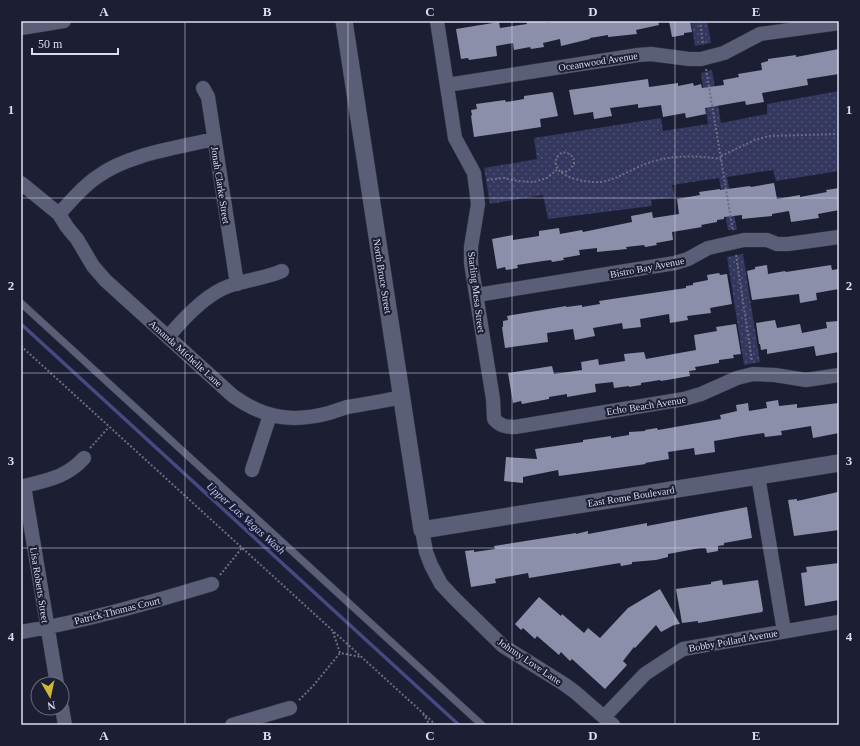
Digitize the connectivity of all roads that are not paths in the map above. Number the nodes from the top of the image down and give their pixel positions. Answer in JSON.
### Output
{"nodes":[{"id":1,"x":64,"y":21,"type":"edge"},
{"id":2,"x":344,"y":21,"type":"edge"},
{"id":3,"x":437,"y":21,"type":"edge"},
{"id":4,"x":839,"y":23,"type":"edge"},
{"id":5,"x":21,"y":28,"type":"edge"},
{"id":6,"x":447,"y":85,"type":"junction"},
{"id":7,"x":203,"y":88,"type":"dead end"},
{"id":8,"x":214,"y":139,"type":"junction"},
{"id":9,"x":21,"y":182,"type":"edge"},
{"id":10,"x":60,"y":214,"type":"junction"},
{"id":11,"x":839,"y":237,"type":"edge"},
{"id":12,"x":282,"y":271,"type":"dead end"},
{"id":13,"x":237,"y":284,"type":"junction"},
{"id":14,"x":477,"y":295,"type":"junction"},
{"id":15,"x":21,"y":303,"type":"edge"},
{"id":16,"x":168,"y":337,"type":"junction"},
{"id":17,"x":839,"y":375,"type":"edge"},
{"id":18,"x":402,"y":397,"type":"junction"},
{"id":19,"x":270,"y":415,"type":"junction"},
{"id":20,"x":498,"y":424,"type":"joint"},
{"id":21,"x":84,"y":458,"type":"road end"},
{"id":22,"x":839,"y":463,"type":"edge"},
{"id":23,"x":252,"y":470,"type":"dead end"},
{"id":24,"x":758,"y":476,"type":"junction"},
{"id":25,"x":22,"y":486,"type":"edge"},
{"id":26,"x":422,"y":530,"type":"junction"},
{"id":27,"x":212,"y":584,"type":"road end"},
{"id":28,"x":839,"y":622,"type":"edge"},
{"id":29,"x":47,"y":627,"type":"junction"},
{"id":30,"x":784,"y":631,"type":"junction"},
{"id":31,"x":21,"y":632,"type":"edge"},
{"id":32,"x":56,"y":676,"type":"edge"},
{"id":33,"x":290,"y":708,"type":"road end"},
{"id":34,"x":608,"y":721,"type":"edge"},
{"id":35,"x":232,"y":725,"type":"edge"},
{"id":36,"x":482,"y":725,"type":"edge"}],
"edges":[{"from":1,"to":5,"type":"street"},
{"from":2,"to":18,"type":"street","name":"North Bruce Street"},
{"from":3,"to":6,"type":"street","name":"Starling Mesa Street"},
{"from":4,"to":6,"type":"street","name":"Oceanwood Avenue"},
{"from":6,"to":14,"type":"street","name":"Starling Mesa Street"},
{"from":7,"to":8,"type":"street","name":"Jonah Clarke Street"},
{"from":8,"to":10,"type":"street"},
{"from":8,"to":13,"type":"street","name":"Jonah Clarke Street"},
{"from":9,"to":10,"type":"street","name":"Amanda Michelle Lane"},
{"from":10,"to":16,"type":"street","name":"Amanda Michelle Lane"},
{"from":11,"to":14,"type":"street","name":"Bistro Bay Avenue"},
{"from":12,"to":13,"type":"street"},
{"from":13,"to":16,"type":"street"},
{"from":14,"to":20,"type":"street","name":"Starling Mesa Street"},
{"from":15,"to":36,"type":"lane"},
{"from":16,"to":19,"type":"street","name":"Amanda Michelle Lane"},
{"from":17,"to":20,"type":"street","name":"Echo Beach Avenue"},
{"from":18,"to":19,"type":"street","name":"Amanda Michelle Lane"},
{"from":18,"to":26,"type":"street","name":"North Bruce Street"},
{"from":19,"to":23,"type":"street"},
{"from":21,"to":25,"type":"street"},
{"from":22,"to":24,"type":"street","name":"East Rome Boulevard"},
{"from":24,"to":26,"type":"street","name":"East Rome Boulevard"},
{"from":24,"to":30,"type":"street"},
{"from":25,"to":29,"type":"street","name":"Lisa Roberts Street"},
{"from":26,"to":34,"type":"street","name":"Johnny Love Lane"},
{"from":27,"to":29,"type":"street","name":"Patrick Thomas Court"},
{"from":28,"to":30,"type":"street","name":"Bobby Pollard Avenue"},
{"from":29,"to":31,"type":"street","name":"Patrick Thomas Court"},
{"from":29,"to":32,"type":"street","name":"Lisa Roberts Street"},
{"from":30,"to":34,"type":"street","name":"Bobby Pollard Avenue"},
{"from":33,"to":35,"type":"street"}]}
